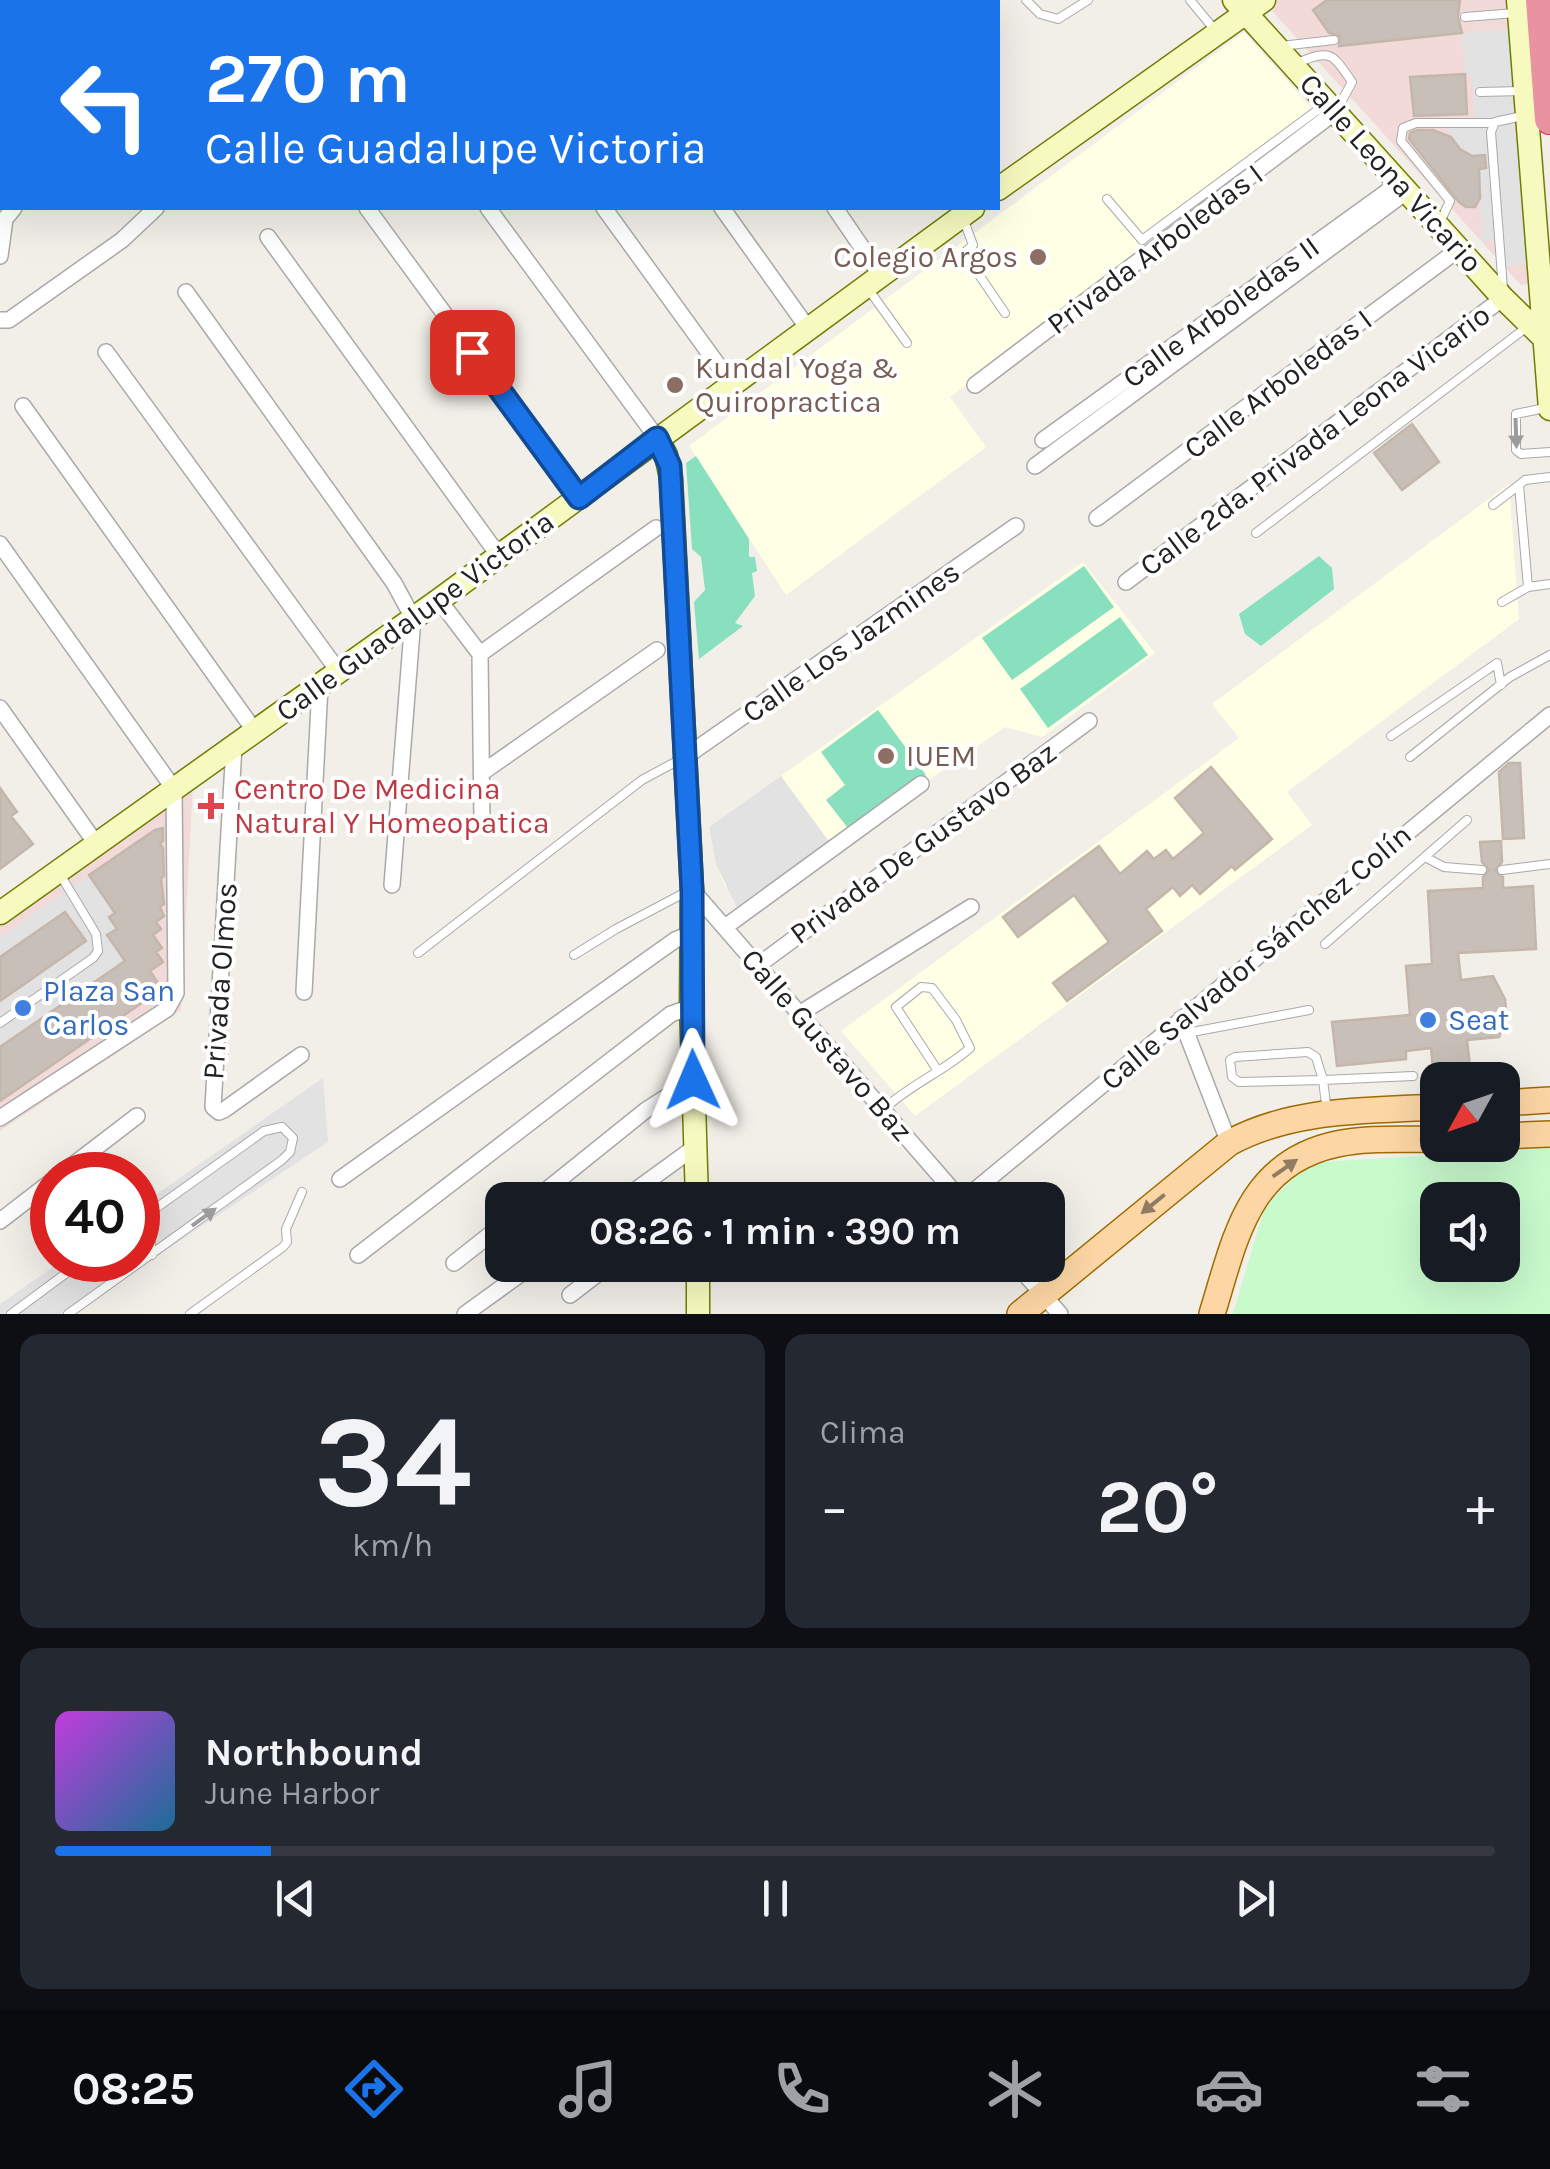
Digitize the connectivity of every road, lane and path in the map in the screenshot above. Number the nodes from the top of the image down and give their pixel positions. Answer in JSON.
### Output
{"nodes":[{"id":1,"x":1026,"y":0,"type":"edge"},
{"id":2,"x":1088,"y":0,"type":"edge"},
{"id":3,"x":1190,"y":0,"type":"edge"},
{"id":4,"x":1248,"y":4,"type":"edge"},
{"id":5,"x":1526,"y":4,"type":"edge"},
{"id":6,"x":1465,"y":17,"type":"dead end"},
{"id":7,"x":1217,"y":32,"type":"junction"},
{"id":8,"x":1334,"y":40,"type":"dead end"},
{"id":9,"x":1284,"y":56,"type":"junction"},
{"id":10,"x":1480,"y":92,"type":"dead end"},
{"id":11,"x":1331,"y":108,"type":"junction"},
{"id":12,"x":1535,"y":108,"type":"edge"},
{"id":13,"x":1494,"y":124,"type":"junction"},
{"id":14,"x":1550,"y":138,"type":"edge"},
{"id":15,"x":1402,"y":187,"type":"junction"},
{"id":16,"x":1000,"y":189,"type":"edge"},
{"id":17,"x":1107,"y":199,"type":"dead end"},
{"id":18,"x":12,"y":210,"type":"edge"},
{"id":19,"x":154,"y":210,"type":"edge"},
{"id":20,"x":368,"y":210,"type":"edge"},
{"id":21,"x":489,"y":210,"type":"edge"},
{"id":22,"x":605,"y":210,"type":"edge"},
{"id":23,"x":723,"y":210,"type":"edge"},
{"id":24,"x":836,"y":210,"type":"edge"},
{"id":25,"x":963,"y":210,"type":"edge"},
{"id":26,"x":1438,"y":226,"type":"junction"},
{"id":27,"x":268,"y":237,"type":"dead end"},
{"id":28,"x":1459,"y":250,"type":"junction"},
{"id":29,"x":0,"y":256,"type":"edge"},
{"id":30,"x":872,"y":279,"type":"junction"},
{"id":31,"x":186,"y":292,"type":"dead end"},
{"id":32,"x":1503,"y":298,"type":"junction"},
{"id":33,"x":1006,"y":313,"type":"dead end"},
{"id":34,"x":0,"y":320,"type":"edge"},
{"id":35,"x":1529,"y":325,"type":"junction"},
{"id":36,"x":807,"y":327,"type":"junction"},
{"id":37,"x":908,"y":343,"type":"dead end"},
{"id":38,"x":1548,"y":343,"type":"edge"},
{"id":39,"x":106,"y":352,"type":"dead end"},
{"id":40,"x":731,"y":383,"type":"junction"},
{"id":41,"x":976,"y":385,"type":"dead end"},
{"id":42,"x":23,"y":406,"type":"dead end"},
{"id":43,"x":1550,"y":408,"type":"edge"},
{"id":44,"x":657,"y":438,"type":"junction"},
{"id":45,"x":1043,"y":440,"type":"dead end"},
{"id":46,"x":1550,"y":452,"type":"edge"},
{"id":47,"x":1035,"y":466,"type":"dead end"},
{"id":48,"x":1550,"y":476,"type":"edge"},
{"id":49,"x":1518,"y":486,"type":"junction"},
{"id":50,"x":579,"y":498,"type":"junction"},
{"id":51,"x":1493,"y":505,"type":"dead end"},
{"id":52,"x":1098,"y":518,"type":"dead end"},
{"id":53,"x":1016,"y":526,"type":"dead end"},
{"id":54,"x":656,"y":528,"type":"dead end"},
{"id":55,"x":1256,"y":533,"type":"dead end"},
{"id":56,"x":0,"y":544,"type":"edge"},
{"id":57,"x":499,"y":556,"type":"junction"},
{"id":58,"x":1126,"y":582,"type":"dead end"},
{"id":59,"x":1550,"y":584,"type":"edge"},
{"id":60,"x":1528,"y":587,"type":"junction"},
{"id":61,"x":439,"y":600,"type":"junction"},
{"id":62,"x":1502,"y":602,"type":"dead end"},
{"id":63,"x":413,"y":618,"type":"junction"},
{"id":64,"x":656,"y":650,"type":"dead end"},
{"id":65,"x":480,"y":654,"type":"junction"},
{"id":66,"x":1550,"y":655,"type":"edge"},
{"id":67,"x":329,"y":679,"type":"junction"},
{"id":68,"x":1500,"y":685,"type":"junction"},
{"id":69,"x":0,"y":708,"type":"edge"},
{"id":70,"x":1550,"y":714,"type":"edge"},
{"id":71,"x":1089,"y":722,"type":"dead end"},
{"id":72,"x":254,"y":730,"type":"junction"},
{"id":73,"x":1391,"y":736,"type":"dead end"},
{"id":74,"x":234,"y":746,"type":"junction"},
{"id":75,"x":1410,"y":757,"type":"dead end"},
{"id":76,"x":685,"y":758,"type":"junction"},
{"id":77,"x":483,"y":772,"type":"junction"},
{"id":78,"x":921,"y":784,"type":"dead end"},
{"id":79,"x":174,"y":789,"type":"junction"},
{"id":80,"x":1467,"y":820,"type":"dead end"},
{"id":81,"x":482,"y":822,"type":"dead end"},
{"id":82,"x":97,"y":844,"type":"junction"},
{"id":83,"x":1425,"y":857,"type":"junction"},
{"id":84,"x":1550,"y":864,"type":"edge"},
{"id":85,"x":1482,"y":870,"type":"dead end"},
{"id":86,"x":1502,"y":870,"type":"dead end"},
{"id":87,"x":59,"y":872,"type":"junction"},
{"id":88,"x":392,"y":886,"type":"dead end"},
{"id":89,"x":692,"y":890,"type":"junction"},
{"id":90,"x":971,"y":906,"type":"dead end"},
{"id":91,"x":0,"y":914,"type":"edge"},
{"id":92,"x":726,"y":927,"type":"junction"},
{"id":93,"x":693,"y":933,"type":"junction"},
{"id":94,"x":1324,"y":944,"type":"dead end"},
{"id":95,"x":418,"y":953,"type":"dead end"},
{"id":96,"x":574,"y":954,"type":"dead end"},
{"id":97,"x":757,"y":966,"type":"junction"},
{"id":98,"x":304,"y":992,"type":"dead end"},
{"id":99,"x":692,"y":1007,"type":"junction"},
{"id":100,"x":1308,"y":1010,"type":"dead end"},
{"id":101,"x":799,"y":1014,"type":"junction"},
{"id":102,"x":0,"y":1023,"type":"edge"},
{"id":103,"x":1184,"y":1026,"type":"junction"},
{"id":104,"x":302,"y":1055,"type":"dead end"},
{"id":105,"x":938,"y":1070,"type":"junction"},
{"id":106,"x":1413,"y":1076,"type":"dead end"},
{"id":107,"x":693,"y":1080,"type":"junction"},
{"id":108,"x":1322,"y":1080,"type":"junction"},
{"id":109,"x":1550,"y":1100,"type":"edge"},
{"id":110,"x":1520,"y":1101,"type":"edge"},
{"id":111,"x":1420,"y":1107,"type":"edge"},
{"id":112,"x":883,"y":1110,"type":"junction"},
{"id":113,"x":1327,"y":1113,"type":"junction"},
{"id":114,"x":138,"y":1116,"type":"dead end"},
{"id":115,"x":0,"y":1118,"type":"edge"},
{"id":116,"x":1550,"y":1134,"type":"edge"},
{"id":117,"x":1520,"y":1135,"type":"edge"},
{"id":118,"x":1420,"y":1140,"type":"edge"},
{"id":119,"x":1229,"y":1143,"type":"junction"},
{"id":120,"x":695,"y":1147,"type":"junction"},
{"id":121,"x":90,"y":1152,"type":"edge"},
{"id":122,"x":340,"y":1180,"type":"dead end"},
{"id":123,"x":556,"y":1182,"type":"edge"},
{"id":124,"x":647,"y":1182,"type":"edge"},
{"id":125,"x":696,"y":1182,"type":"edge"},
{"id":126,"x":946,"y":1182,"type":"edge"},
{"id":127,"x":985,"y":1182,"type":"edge"},
{"id":128,"x":302,"y":1192,"type":"dead end"},
{"id":129,"x":30,"y":1198,"type":"edge"},
{"id":130,"x":160,"y":1208,"type":"edge"},
{"id":131,"x":0,"y":1221,"type":"edge"},
{"id":132,"x":485,"y":1238,"type":"edge"},
{"id":133,"x":160,"y":1249,"type":"edge"},
{"id":134,"x":358,"y":1254,"type":"dead end"},
{"id":135,"x":454,"y":1263,"type":"dead end"},
{"id":136,"x":54,"y":1282,"type":"edge"},
{"id":137,"x":114,"y":1282,"type":"edge"},
{"id":138,"x":509,"y":1282,"type":"edge"},
{"id":139,"x":586,"y":1282,"type":"edge"},
{"id":140,"x":698,"y":1282,"type":"edge"},
{"id":141,"x":1032,"y":1282,"type":"edge"},
{"id":142,"x":570,"y":1294,"type":"dead end"},
{"id":143,"x":1042,"y":1294,"type":"junction"},
{"id":144,"x":11,"y":1314,"type":"edge"},
{"id":145,"x":68,"y":1314,"type":"edge"},
{"id":146,"x":190,"y":1314,"type":"edge"},
{"id":147,"x":465,"y":1314,"type":"edge"},
{"id":148,"x":698,"y":1314,"type":"edge"},
{"id":149,"x":1020,"y":1314,"type":"edge"},
{"id":150,"x":1060,"y":1314,"type":"edge"},
{"id":151,"x":1212,"y":1314,"type":"edge"}],
"edges":[{"from":1,"to":2,"type":"lane"},
{"from":3,"to":7,"type":"lane"},
{"from":4,"to":7,"type":"street"},
{"from":4,"to":9,"type":"street","name":"Calle Leona Vicario"},
{"from":5,"to":6,"type":"lane"},
{"from":5,"to":12,"type":"highway"},
{"from":7,"to":16,"type":"street"},
{"from":8,"to":9,"type":"lane"},
{"from":9,"to":11,"type":"street","name":"Calle Leona Vicario"},
{"from":9,"to":11,"type":"lane"},
{"from":10,"to":12,"type":"lane"},
{"from":11,"to":15,"type":"street","name":"Calle Leona Vicario"},
{"from":11,"to":17,"type":"lane"},
{"from":11,"to":41,"type":"street","name":"Privada Arboledas I"},
{"from":12,"to":13,"type":"lane"},
{"from":12,"to":14,"type":"highway"},
{"from":12,"to":38,"type":"street"},
{"from":13,"to":26,"type":"lane"},
{"from":13,"to":32,"type":"lane"},
{"from":15,"to":26,"type":"street","name":"Calle Leona Vicario"},
{"from":15,"to":45,"type":"street","name":"Calle Arboledas II"},
{"from":15,"to":47,"type":"street"},
{"from":18,"to":29,"type":"street"},
{"from":19,"to":34,"type":"street"},
{"from":20,"to":50,"type":"street"},
{"from":21,"to":44,"type":"street"},
{"from":22,"to":40,"type":"street"},
{"from":23,"to":36,"type":"street"},
{"from":24,"to":30,"type":"street"},
{"from":25,"to":30,"type":"street","name":"Calle Guadalupe Victoria"},
{"from":25,"to":33,"type":"lane"},
{"from":26,"to":28,"type":"street","name":"Calle Leona Vicario"},
{"from":27,"to":57,"type":"street"},
{"from":28,"to":32,"type":"street","name":"Calle Leona Vicario"},
{"from":28,"to":52,"type":"street","name":"Calle Arboledas I"},
{"from":30,"to":36,"type":"street","name":"Calle Guadalupe Victoria"},
{"from":30,"to":37,"type":"lane"},
{"from":31,"to":63,"type":"street"},
{"from":32,"to":35,"type":"street","name":"Calle Leona Vicario"},
{"from":32,"to":58,"type":"street","name":"Calle 2da. Privada Leona Vicario"},
{"from":35,"to":38,"type":"street","name":"Calle Leona Vicario"},
{"from":35,"to":55,"type":"lane"},
{"from":36,"to":40,"type":"street","name":"Calle Guadalupe Victoria"},
{"from":38,"to":43,"type":"street"},
{"from":39,"to":67,"type":"street"},
{"from":40,"to":44,"type":"street","name":"Calle Guadalupe Victoria"},
{"from":42,"to":72,"type":"street"},
{"from":43,"to":46,"type":"lane","one_way":true},
{"from":44,"to":50,"type":"street","name":"Calle Guadalupe Victoria"},
{"from":44,"to":76,"type":"street"},
{"from":48,"to":49,"type":"lane"},
{"from":49,"to":51,"type":"lane"},
{"from":49,"to":60,"type":"lane"},
{"from":50,"to":57,"type":"street","name":"Calle Guadalupe Victoria"},
{"from":53,"to":76,"type":"street","name":"Calle Los Jazmines"},
{"from":54,"to":65,"type":"street"},
{"from":56,"to":79,"type":"street"},
{"from":57,"to":61,"type":"street","name":"Calle Guadalupe Victoria"},
{"from":59,"to":60,"type":"lane"},
{"from":60,"to":62,"type":"lane"},
{"from":61,"to":63,"type":"street","name":"Calle Guadalupe Victoria"},
{"from":61,"to":65,"type":"street"},
{"from":63,"to":67,"type":"street","name":"Calle Guadalupe Victoria"},
{"from":63,"to":88,"type":"street"},
{"from":64,"to":77,"type":"street"},
{"from":65,"to":77,"type":"street"},
{"from":66,"to":68,"type":"lane"},
{"from":67,"to":72,"type":"street","name":"Calle Guadalupe Victoria"},
{"from":67,"to":98,"type":"street"},
{"from":68,"to":73,"type":"lane"},
{"from":68,"to":75,"type":"lane"},
{"from":69,"to":82,"type":"street"},
{"from":70,"to":103,"type":"street","name":"Calle Salvador Sánchez Colín"},
{"from":71,"to":97,"type":"street","name":"Privada De Gustavo Baz"},
{"from":72,"to":74,"type":"street","name":"Calle Guadalupe Victoria"},
{"from":74,"to":79,"type":"street","name":"Calle Guadalupe Victoria"},
{"from":74,"to":104,"type":"street","name":"Privada Olmos"},
{"from":76,"to":89,"type":"street"},
{"from":76,"to":95,"type":"lane"},
{"from":77,"to":81,"type":"street"},
{"from":78,"to":92,"type":"street"},
{"from":79,"to":82,"type":"street","name":"Calle Guadalupe Victoria"},
{"from":79,"to":115,"type":"street"},
{"from":80,"to":83,"type":"lane"},
{"from":82,"to":87,"type":"street","name":"Calle Guadalupe Victoria"},
{"from":83,"to":85,"type":"lane"},
{"from":83,"to":94,"type":"lane"},
{"from":84,"to":86,"type":"lane"},
{"from":87,"to":91,"type":"street","name":"Calle Guadalupe Victoria"},
{"from":87,"to":102,"type":"lane"},
{"from":89,"to":92,"type":"street","name":"Calle Gustavo Baz"},
{"from":89,"to":93,"type":"street"},
{"from":89,"to":96,"type":"lane"},
{"from":90,"to":101,"type":"street"},
{"from":92,"to":97,"type":"street","name":"Calle Gustavo Baz"},
{"from":93,"to":99,"type":"street"},
{"from":93,"to":122,"type":"street"},
{"from":97,"to":101,"type":"street","name":"Calle Gustavo Baz"},
{"from":99,"to":107,"type":"street"},
{"from":99,"to":134,"type":"street"},
{"from":100,"to":103,"type":"lane"},
{"from":101,"to":112,"type":"street","name":"Calle Gustavo Baz"},
{"from":103,"to":119,"type":"street"},
{"from":103,"to":127,"type":"street","name":"Calle Salvador Sánchez Colín"},
{"from":105,"to":105,"type":"lane"},
{"from":105,"to":112,"type":"lane"},
{"from":106,"to":108,"type":"lane"},
{"from":107,"to":120,"type":"street"},
{"from":107,"to":123,"type":"street"},
{"from":108,"to":108,"type":"lane"},
{"from":108,"to":113,"type":"lane"},
{"from":109,"to":110,"type":"main road"},
{"from":111,"to":113,"type":"main road"},
{"from":112,"to":126,"type":"street","name":"Calle Gustavo Baz"},
{"from":113,"to":119,"type":"main road"},
{"from":114,"to":121,"type":"street"},
{"from":116,"to":117,"type":"main road"},
{"from":151,"to":118,"type":"main road","one_way":true},
{"from":119,"to":143,"type":"main road","one_way":true},
{"from":120,"to":124,"type":"street"},
{"from":120,"to":125,"type":"street"},
{"from":128,"to":146,"type":"lane"},
{"from":129,"to":131,"type":"street"},
{"from":133,"to":130,"type":"lane","one_way":true},
{"from":132,"to":135,"type":"street"},
{"from":136,"to":144,"type":"lane"},
{"from":137,"to":145,"type":"lane"},
{"from":138,"to":147,"type":"street"},
{"from":139,"to":142,"type":"street"},
{"from":140,"to":148,"type":"street"},
{"from":141,"to":143,"type":"street"},
{"from":143,"to":149,"type":"main road"},
{"from":143,"to":150,"type":"street"}]}
